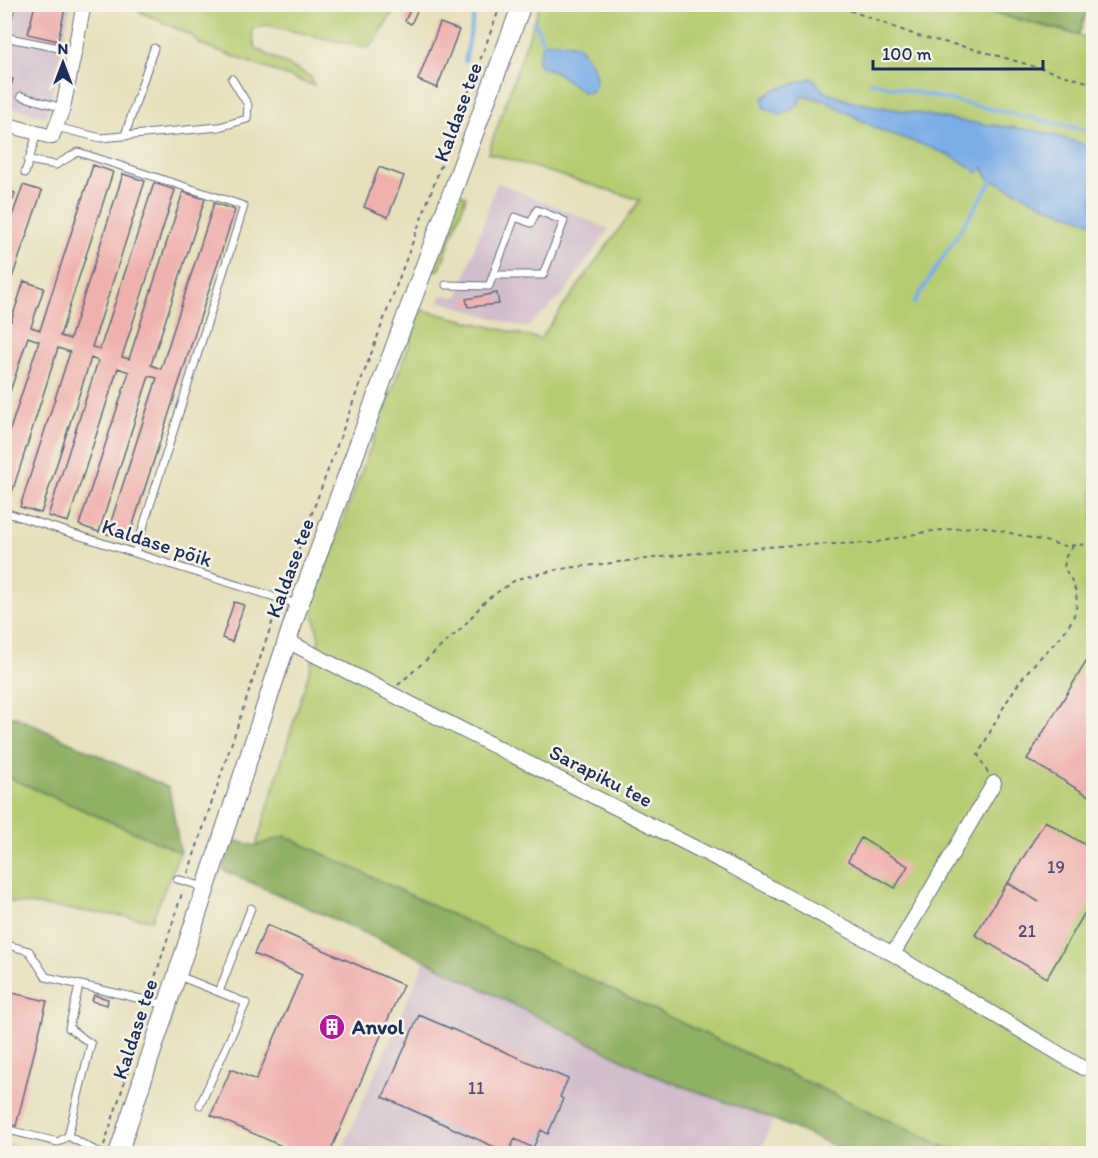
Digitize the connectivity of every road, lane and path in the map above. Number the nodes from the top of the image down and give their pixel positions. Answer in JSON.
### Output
{"nodes":[{"id":1,"x":12,"y":4,"type":"edge"},
{"id":2,"x":84,"y":4,"type":"edge"},
{"id":3,"x":522,"y":4,"type":"edge"},
{"id":4,"x":833,"y":4,"type":"edge"},
{"id":5,"x":4,"y":31,"type":"edge"},
{"id":6,"x":4,"y":37,"type":"edge"},
{"id":7,"x":154,"y":48,"type":"dead end"},
{"id":8,"x":74,"y":51,"type":"junction"},
{"id":9,"x":232,"y":80,"type":"dead end"},
{"id":10,"x":1094,"y":84,"type":"edge"},
{"id":11,"x":21,"y":96,"type":"dead end"},
{"id":12,"x":63,"y":108,"type":"junction"},
{"id":13,"x":4,"y":124,"type":"edge"},
{"id":14,"x":56,"y":126,"type":"junction"},
{"id":15,"x":37,"y":133,"type":"junction"},
{"id":16,"x":125,"y":135,"type":"junction"},
{"id":17,"x":28,"y":160,"type":"junction"},
{"id":18,"x":25,"y":173,"type":"dead end"},
{"id":19,"x":493,"y":276,"type":"junction"},
{"id":20,"x":446,"y":285,"type":"dead end"},
{"id":21,"x":4,"y":512,"type":"edge"},
{"id":22,"x":1094,"y":541,"type":"edge"},
{"id":23,"x":1073,"y":546,"type":"junction"},
{"id":24,"x":135,"y":553,"type":"junction"},
{"id":25,"x":1080,"y":587,"type":"dead end"},
{"id":26,"x":299,"y":605,"type":"junction"},
{"id":27,"x":1081,"y":607,"type":"dead end"},
{"id":28,"x":287,"y":641,"type":"junction"},
{"id":29,"x":389,"y":693,"type":"junction"},
{"id":30,"x":994,"y":783,"type":"joint"},
{"id":31,"x":177,"y":879,"type":"dead end"},
{"id":32,"x":204,"y":887,"type":"junction"},
{"id":33,"x":251,"y":908,"type":"dead end"},
{"id":34,"x":4,"y":944,"type":"edge"},
{"id":35,"x":893,"y":954,"type":"junction"},
{"id":36,"x":177,"y":975,"type":"junction"},
{"id":37,"x":80,"y":986,"type":"junction"},
{"id":38,"x":219,"y":992,"type":"junction"},
{"id":39,"x":166,"y":1005,"type":"junction"},
{"id":40,"x":1083,"y":1068,"type":"dead end"},
{"id":41,"x":200,"y":1105,"type":"dead end"},
{"id":42,"x":4,"y":1129,"type":"edge"},
{"id":43,"x":68,"y":1136,"type":"junction"},
{"id":44,"x":101,"y":1154,"type":"edge"},
{"id":45,"x":118,"y":1154,"type":"edge"}],
"edges":[{"from":1,"to":5,"type":"lane"},
{"from":2,"to":8,"type":"street"},
{"from":3,"to":26,"type":"street","name":"Kaldase tee"},
{"from":4,"to":10,"type":"path"},
{"from":6,"to":8,"type":"lane"},
{"from":7,"to":16,"type":"lane"},
{"from":8,"to":12,"type":"street"},
{"from":9,"to":16,"type":"lane"},
{"from":11,"to":12,"type":"lane"},
{"from":12,"to":14,"type":"street"},
{"from":13,"to":15,"type":"street"},
{"from":14,"to":15,"type":"street"},
{"from":14,"to":16,"type":"lane"},
{"from":15,"to":17,"type":"lane"},
{"from":17,"to":18,"type":"lane"},
{"from":17,"to":24,"type":"lane"},
{"from":19,"to":19,"type":"lane"},
{"from":19,"to":20,"type":"lane"},
{"from":21,"to":24,"type":"lane","name":"Kaldase põik"},
{"from":22,"to":23,"type":"path"},
{"from":23,"to":25,"type":"path"},
{"from":23,"to":29,"type":"path"},
{"from":24,"to":26,"type":"lane","name":"Kaldase põik"},
{"from":26,"to":28,"type":"street","name":"Kaldase tee"},
{"from":27,"to":30,"type":"path"},
{"from":28,"to":29,"type":"street","name":"Sarapiku tee"},
{"from":28,"to":32,"type":"street","name":"Kaldase tee"},
{"from":29,"to":35,"type":"street","name":"Sarapiku tee"},
{"from":30,"to":35,"type":"street"},
{"from":31,"to":32,"type":"lane"},
{"from":32,"to":36,"type":"street","name":"Kaldase tee"},
{"from":33,"to":38,"type":"lane"},
{"from":34,"to":37,"type":"lane"},
{"from":35,"to":40,"type":"street","name":"Sarapiku tee"},
{"from":36,"to":38,"type":"lane"},
{"from":36,"to":39,"type":"street","name":"Kaldase tee"},
{"from":37,"to":39,"type":"lane"},
{"from":37,"to":43,"type":"lane"},
{"from":38,"to":41,"type":"lane"},
{"from":39,"to":45,"type":"street","name":"Kaldase tee"},
{"from":42,"to":43,"type":"lane"},
{"from":43,"to":44,"type":"lane"}]}
